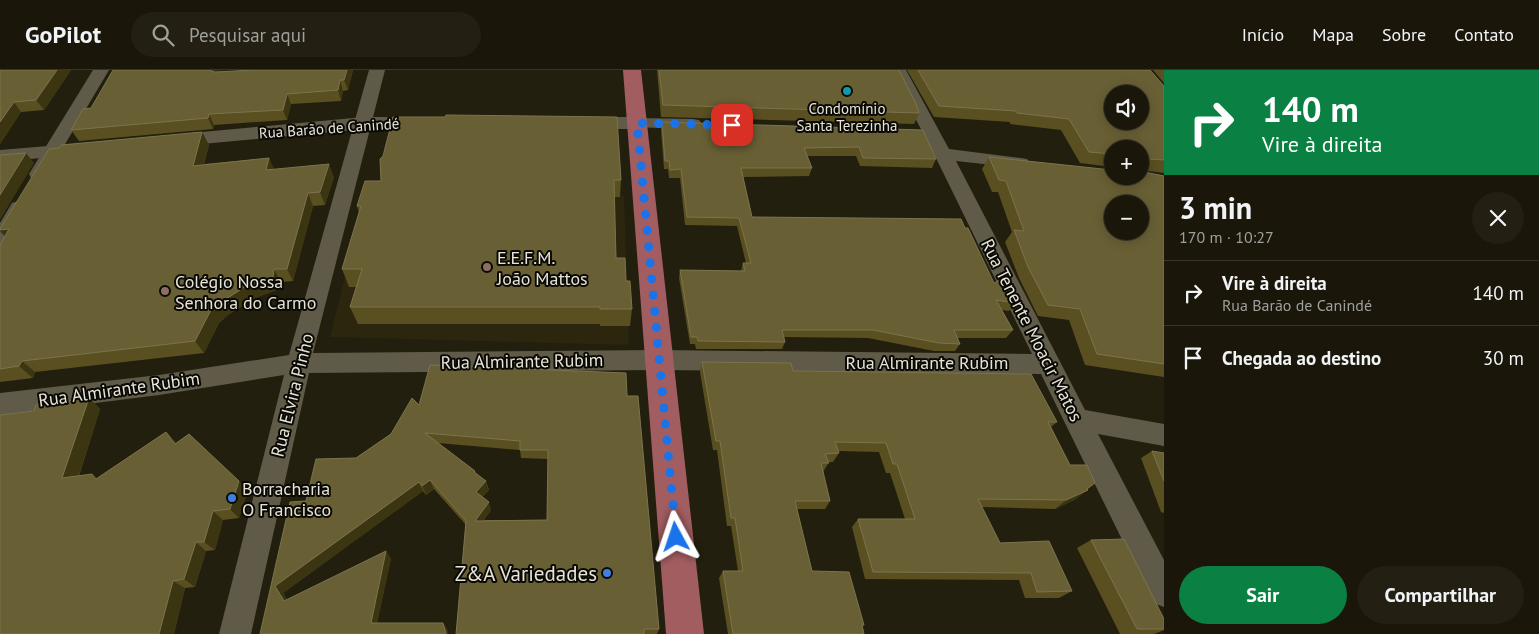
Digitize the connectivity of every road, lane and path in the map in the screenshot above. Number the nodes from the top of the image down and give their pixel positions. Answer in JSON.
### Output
{"nodes":[{"id":1,"x":102,"y":70,"type":"edge"},
{"id":2,"x":377,"y":70,"type":"edge"},
{"id":3,"x":632,"y":70,"type":"edge"},
{"id":4,"x":898,"y":70,"type":"edge"},
{"id":5,"x":449,"y":123,"type":"edge"},
{"id":6,"x":564,"y":123,"type":"edge"},
{"id":7,"x":637,"y":123,"type":"junction"},
{"id":8,"x":364,"y":124,"type":"junction"},
{"id":9,"x":713,"y":125,"type":"edge"},
{"id":10,"x":910,"y":130,"type":"edge"},
{"id":11,"x":930,"y":131,"type":"junction"},
{"id":12,"x":149,"y":143,"type":"edge"},
{"id":13,"x":100,"y":147,"type":"edge"},
{"id":14,"x":51,"y":152,"type":"junction"},
{"id":15,"x":943,"y":154,"type":"junction"},
{"id":16,"x":0,"y":156,"type":"edge"},
{"id":17,"x":1037,"y":165,"type":"edge"},
{"id":18,"x":0,"y":240,"type":"edge"},
{"id":19,"x":659,"y":360,"type":"junction"},
{"id":20,"x":299,"y":363,"type":"junction"},
{"id":21,"x":1048,"y":364,"type":"junction"},
{"id":22,"x":0,"y":404,"type":"edge"},
{"id":23,"x":1077,"y":419,"type":"junction"},
{"id":24,"x":1164,"y":435,"type":"edge"},
{"id":25,"x":1164,"y":592,"type":"edge"},
{"id":26,"x":235,"y":634,"type":"edge"},
{"id":27,"x":685,"y":634,"type":"edge"}],
"edges":[{"from":1,"to":14,"type":"street"},
{"from":2,"to":8,"type":"street","name":"Rua Elvira Pinho"},
{"from":3,"to":7,"type":"main road"},
{"from":4,"to":11,"type":"street","name":"Rua Tenente Moacir Matos"},
{"from":5,"to":8,"type":"main road","name":"Rua Barão de Canindé"},
{"from":6,"to":7,"type":"main road"},
{"from":7,"to":9,"type":"street"},
{"from":7,"to":19,"type":"main road"},
{"from":8,"to":12,"type":"main road","name":"Rua Barão de Canindé"},
{"from":8,"to":20,"type":"street","name":"Rua Elvira Pinho"},
{"from":10,"to":11,"type":"street"},
{"from":11,"to":15,"type":"street","name":"Rua Tenente Moacir Matos"},
{"from":13,"to":14,"type":"main road"},
{"from":14,"to":16,"type":"main road"},
{"from":14,"to":18,"type":"street"},
{"from":15,"to":17,"type":"street"},
{"from":15,"to":21,"type":"street","name":"Rua Tenente Moacir Matos"},
{"from":19,"to":20,"type":"street","name":"Rua Almirante Rubim"},
{"from":19,"to":21,"type":"street","name":"Rua Almirante Rubim"},
{"from":19,"to":27,"type":"main road"},
{"from":20,"to":22,"type":"street","name":"Rua Almirante Rubim"},
{"from":20,"to":26,"type":"street","name":"Rua Elvira Pinho"},
{"from":21,"to":23,"type":"street","name":"Rua Tenente Moacir Matos"},
{"from":23,"to":24,"type":"street"},
{"from":23,"to":25,"type":"street","name":"Rua Tenente Moacir Matos"}]}
